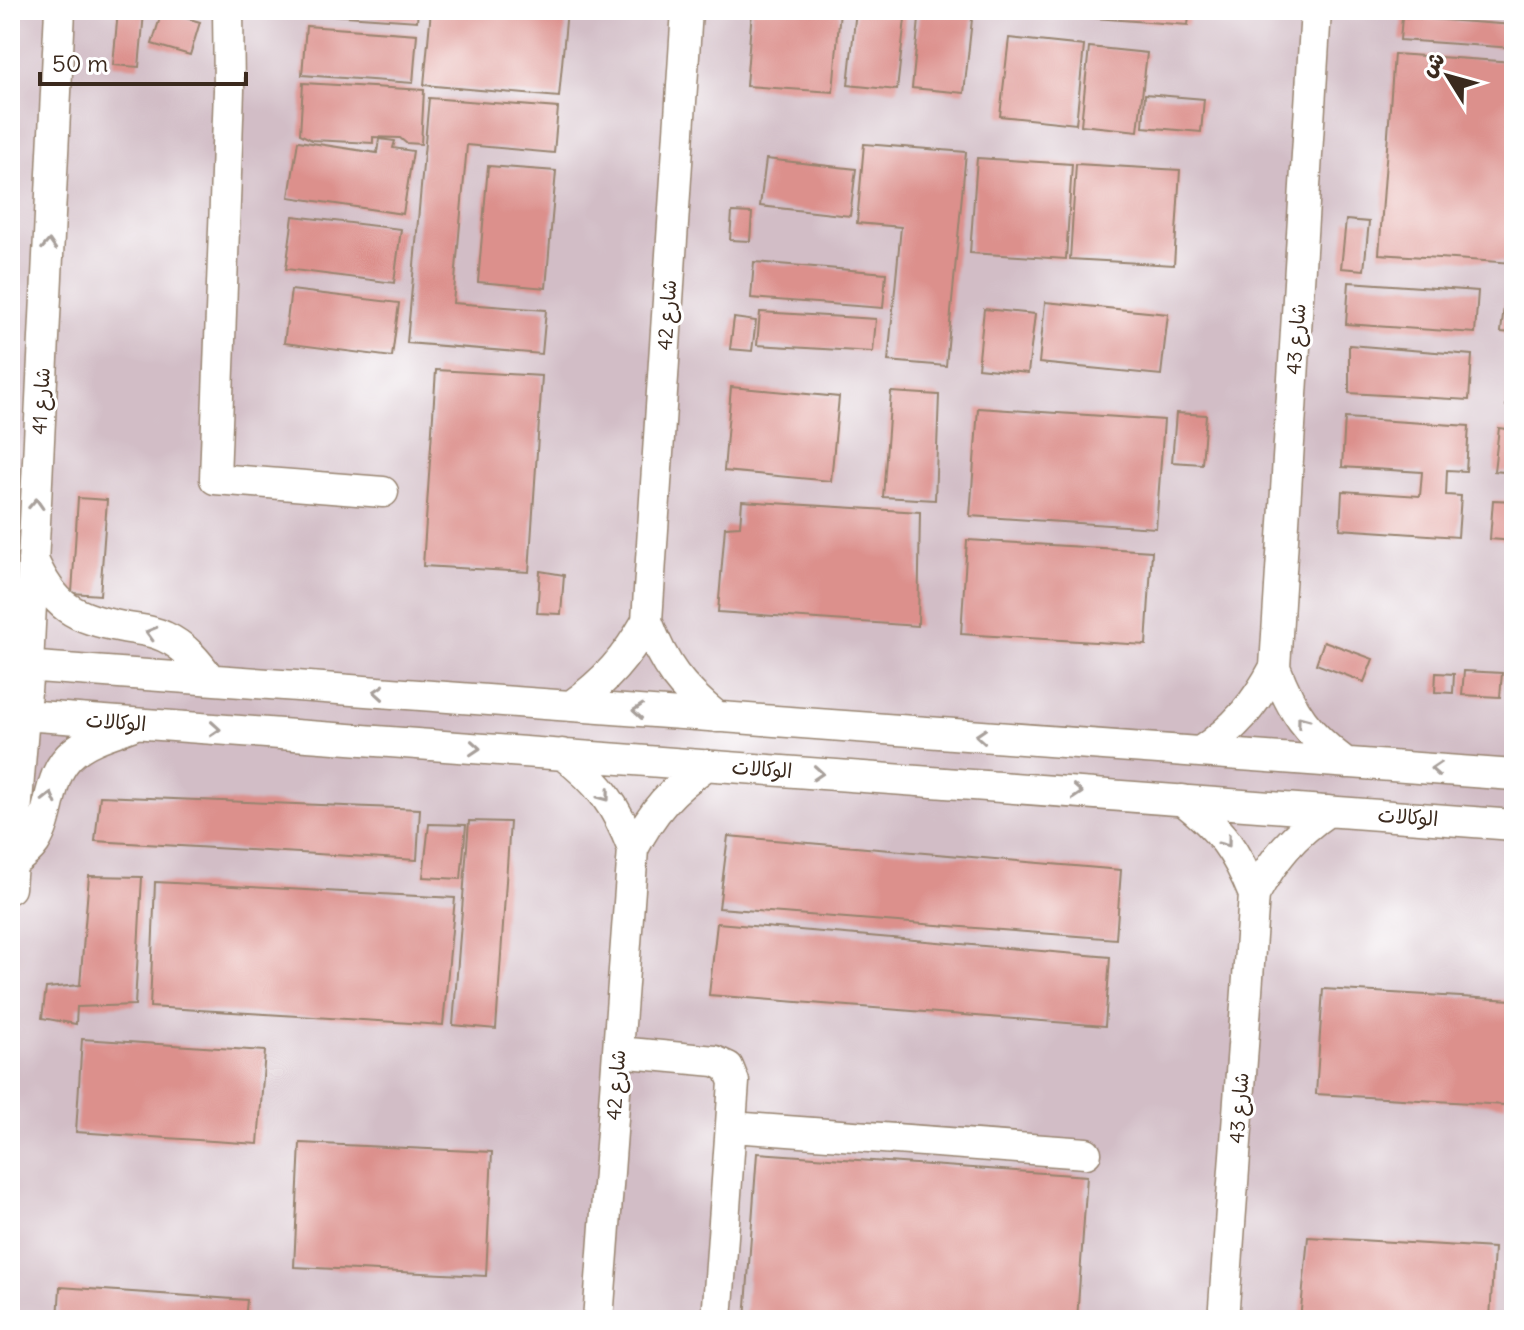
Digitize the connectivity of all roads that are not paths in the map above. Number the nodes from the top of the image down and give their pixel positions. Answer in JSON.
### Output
{"nodes":[{"id":1,"x":60,"y":10,"type":"edge"},
{"id":2,"x":228,"y":10,"type":"edge"},
{"id":3,"x":687,"y":10,"type":"edge"},
{"id":4,"x":1316,"y":10,"type":"edge"},
{"id":5,"x":383,"y":492,"type":"dead end"},
{"id":6,"x":33,"y":560,"type":"junction"},
{"id":7,"x":647,"y":621,"type":"junction"},
{"id":8,"x":19,"y":665,"type":"edge"},
{"id":9,"x":1275,"y":667,"type":"junction"},
{"id":10,"x":210,"y":679,"type":"junction"},
{"id":11,"x":571,"y":706,"type":"junction"},
{"id":12,"x":17,"y":715,"type":"edge"},
{"id":13,"x":717,"y":717,"type":"junction"},
{"id":14,"x":138,"y":723,"type":"junction"},
{"id":15,"x":1200,"y":752,"type":"junction"},
{"id":16,"x":562,"y":754,"type":"junction"},
{"id":17,"x":1346,"y":763,"type":"junction"},
{"id":18,"x":707,"y":765,"type":"junction"},
{"id":19,"x":1514,"y":775,"type":"edge"},
{"id":20,"x":1183,"y":800,"type":"junction"},
{"id":21,"x":1328,"y":811,"type":"junction"},
{"id":22,"x":1514,"y":825,"type":"edge"},
{"id":23,"x":633,"y":849,"type":"junction"},
{"id":24,"x":11,"y":875,"type":"edge"},
{"id":25,"x":1254,"y":895,"type":"junction"},
{"id":26,"x":618,"y":1052,"type":"junction"},
{"id":27,"x":732,"y":1127,"type":"junction"},
{"id":28,"x":1086,"y":1153,"type":"dead end"},
{"id":29,"x":598,"y":1320,"type":"edge"},
{"id":30,"x":717,"y":1320,"type":"edge"},
{"id":31,"x":1223,"y":1320,"type":"edge"}],
"edges":[{"from":6,"to":1,"type":"street","name":"شارع 41","one_way":true},
{"from":2,"to":5,"type":"street"},
{"from":3,"to":7,"type":"street","name":"شارع 42"},
{"from":4,"to":9,"type":"street","name":"شارع 43"},
{"from":6,"to":8,"type":"street","name":"شارع 41"},
{"from":10,"to":6,"type":"street","one_way":true},
{"from":7,"to":11,"type":"street","name":"شارع 42"},
{"from":7,"to":13,"type":"street","name":"شارع 42"},
{"from":8,"to":10,"type":"street"},
{"from":8,"to":12,"type":"street","name":"شارع 41"},
{"from":9,"to":15,"type":"street","name":"شارع 43"},
{"from":17,"to":9,"type":"street","name":"شارع 43","one_way":true},
{"from":11,"to":10,"type":"street","one_way":true},
{"from":13,"to":11,"type":"street","one_way":true},
{"from":12,"to":14,"type":"street","name":"الوكالات"},
{"from":12,"to":24,"type":"street","name":"شارع 41"},
{"from":15,"to":13,"type":"street","one_way":true},
{"from":14,"to":16,"type":"street","name":"الوكالات","one_way":true},
{"from":24,"to":14,"type":"street","one_way":true},
{"from":15,"to":17,"type":"street"},
{"from":16,"to":18,"type":"street","name":"الوكالات"},
{"from":16,"to":23,"type":"street","name":"شارع 42","one_way":true},
{"from":19,"to":17,"type":"street","one_way":true},
{"from":18,"to":20,"type":"street","name":"الوكالات","one_way":true},
{"from":18,"to":23,"type":"street","name":"شارع 42"},
{"from":20,"to":21,"type":"street","name":"الوكالات"},
{"from":20,"to":25,"type":"street","name":"شارع 43","one_way":true},
{"from":21,"to":22,"type":"street","name":"الوكالات"},
{"from":21,"to":25,"type":"street","name":"شارع 43"},
{"from":23,"to":26,"type":"street","name":"شارع 42"},
{"from":25,"to":31,"type":"street","name":"شارع 43"},
{"from":26,"to":27,"type":"street"},
{"from":26,"to":29,"type":"street","name":"شارع 42"},
{"from":27,"to":28,"type":"street"},
{"from":27,"to":30,"type":"street"}]}
